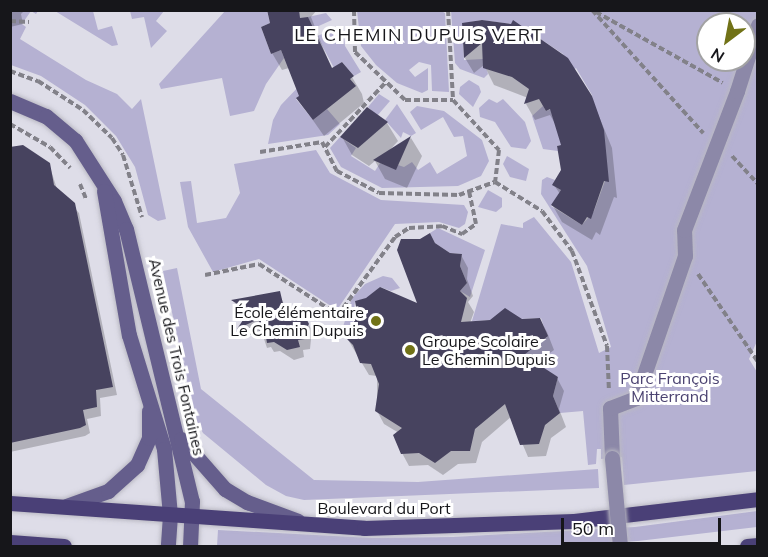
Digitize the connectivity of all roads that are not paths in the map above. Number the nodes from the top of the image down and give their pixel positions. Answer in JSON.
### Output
{"nodes":[{"id":1,"x":758,"y":25,"type":"edge"},
{"id":2,"x":10,"y":101,"type":"edge"},
{"id":3,"x":103,"y":182,"type":"junction"},
{"id":4,"x":149,"y":399,"type":"junction"},
{"id":5,"x":177,"y":434,"type":"junction"},
{"id":6,"x":758,"y":500,"type":"edge"},
{"id":7,"x":10,"y":503,"type":"edge"},
{"id":8,"x":57,"y":507,"type":"junction"},
{"id":9,"x":170,"y":515,"type":"junction"},
{"id":10,"x":192,"y":517,"type":"junction"},
{"id":11,"x":314,"y":526,"type":"junction"},
{"id":12,"x":10,"y":542,"type":"edge"},
{"id":13,"x":758,"y":545,"type":"edge"},
{"id":14,"x":64,"y":546,"type":"edge"},
{"id":15,"x":168,"y":546,"type":"edge"},
{"id":16,"x":190,"y":546,"type":"edge"},
{"id":17,"x":620,"y":546,"type":"edge"},
{"id":18,"x":747,"y":546,"type":"edge"}],
"edges":[{"from":1,"to":17,"type":"street","bridge":true},
{"from":2,"to":3,"type":"street","name":"Avenue des Trois Fontaines"},
{"from":3,"to":4,"type":"street","name":"Avenue des Trois Fontaines"},
{"from":3,"to":5,"type":"street","name":"Avenue des Trois Fontaines"},
{"from":4,"to":8,"type":"street"},
{"from":4,"to":9,"type":"street","name":"Avenue des Trois Fontaines"},
{"from":5,"to":10,"type":"street","name":"Avenue des Trois Fontaines"},
{"from":5,"to":11,"type":"street"},
{"from":6,"to":11,"type":"main road","name":"Boulevard du Port"},
{"from":7,"to":8,"type":"main road","name":"Boulevard du Port"},
{"from":8,"to":9,"type":"main road","name":"Boulevard du Port"},
{"from":9,"to":10,"type":"main road","name":"Boulevard du Port"},
{"from":9,"to":15,"type":"street","name":"Avenue des Trois Fontaines"},
{"from":10,"to":11,"type":"main road","name":"Boulevard du Port"},
{"from":10,"to":16,"type":"street","name":"Avenue des Trois Fontaines"},
{"from":12,"to":14,"type":"main road"},
{"from":13,"to":18,"type":"main road"}]}
